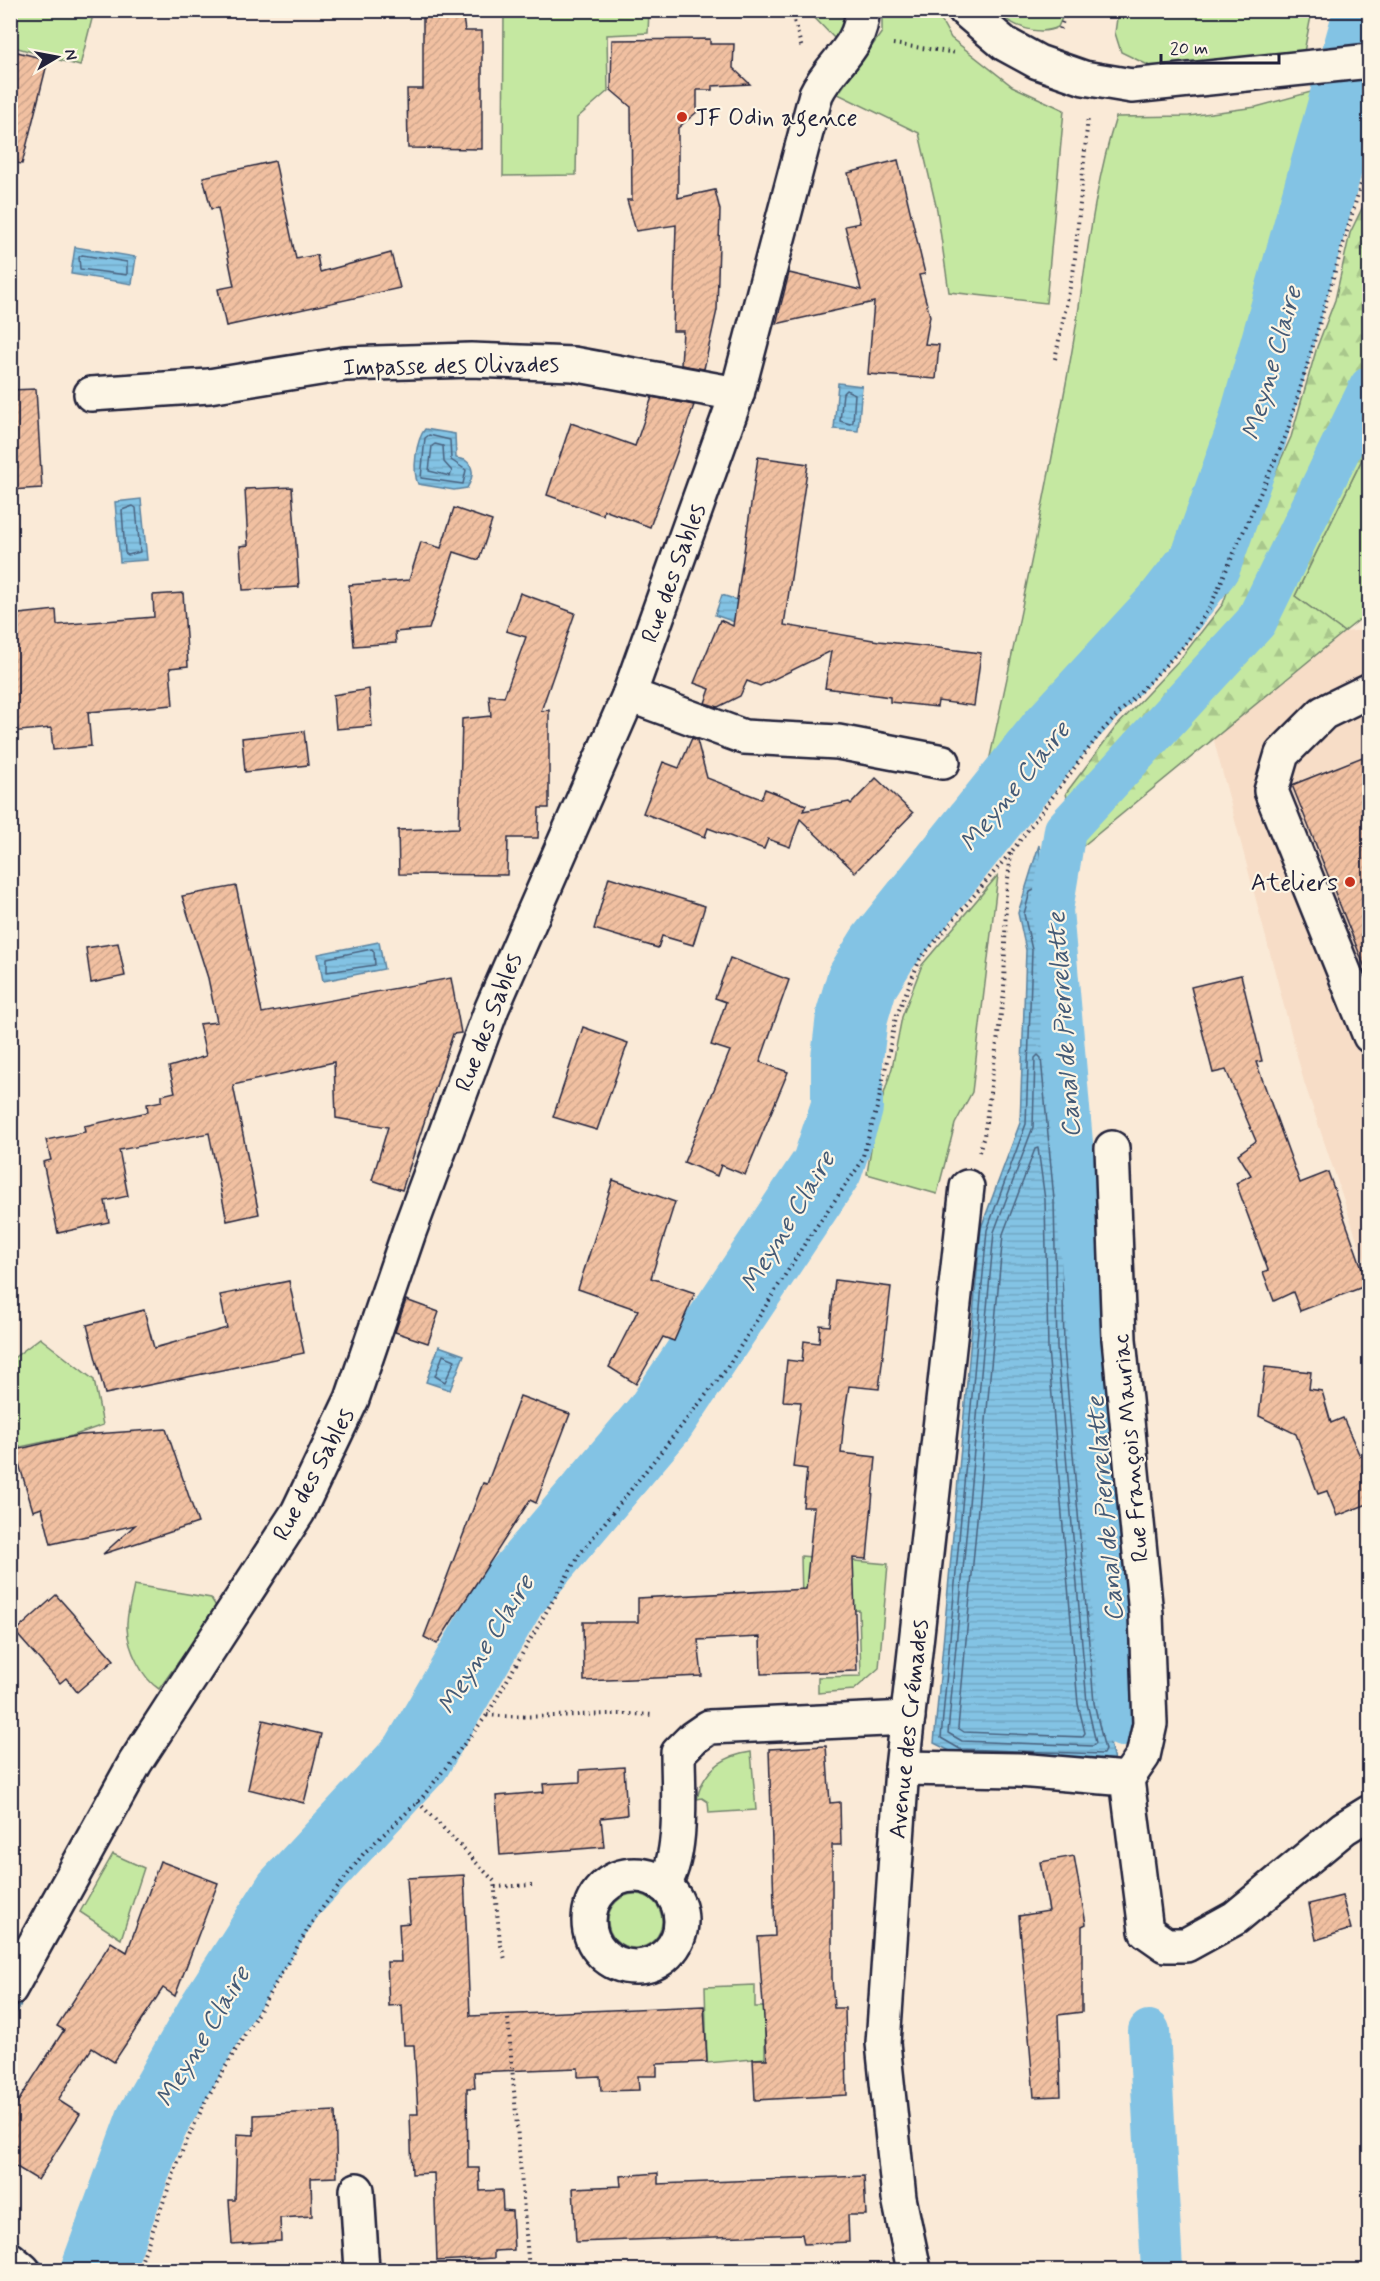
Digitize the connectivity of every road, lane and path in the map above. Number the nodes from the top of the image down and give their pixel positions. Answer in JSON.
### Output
{"nodes":[{"id":1,"x":965,"y":10,"type":"edge"},
{"id":2,"x":858,"y":30,"type":"edge"},
{"id":3,"x":1005,"y":44,"type":"junction"},
{"id":4,"x":1370,"y":61,"type":"edge"},
{"id":5,"x":1084,"y":78,"type":"junction"},
{"id":6,"x":1370,"y":165,"type":"edge"},
{"id":7,"x":1055,"y":359,"type":"dead end"},
{"id":8,"x":91,"y":394,"type":"dead end"},
{"id":9,"x":737,"y":394,"type":"junction"},
{"id":10,"x":1370,"y":690,"type":"edge"},
{"id":11,"x":629,"y":695,"type":"junction"},
{"id":12,"x":943,"y":762,"type":"dead end"},
{"id":13,"x":1012,"y":851,"type":"junction"},
{"id":14,"x":1370,"y":1036,"type":"edge"},
{"id":15,"x":1112,"y":1148,"type":"dead end"},
{"id":16,"x":967,"y":1187,"type":"joint"},
{"id":17,"x":487,"y":1715,"type":"junction"},
{"id":18,"x":654,"y":1715,"type":"dead end"},
{"id":19,"x":908,"y":1718,"type":"junction"},
{"id":20,"x":902,"y":1768,"type":"junction"},
{"id":21,"x":1127,"y":1779,"type":"junction"},
{"id":22,"x":418,"y":1802,"type":"junction"},
{"id":23,"x":1370,"y":1812,"type":"edge"},
{"id":24,"x":532,"y":1885,"type":"dead end"},
{"id":25,"x":663,"y":1885,"type":"dead end"},
{"id":26,"x":495,"y":1887,"type":"junction"},
{"id":27,"x":506,"y":1959,"type":"dead end"},
{"id":28,"x":10,"y":1989,"type":"edge"},
{"id":29,"x":508,"y":2019,"type":"dead end"},
{"id":30,"x":357,"y":2190,"type":"dead end"},
{"id":31,"x":10,"y":2259,"type":"edge"},
{"id":32,"x":529,"y":2270,"type":"edge"},
{"id":33,"x":23,"y":2271,"type":"edge"},
{"id":34,"x":138,"y":2271,"type":"edge"},
{"id":35,"x":362,"y":2271,"type":"edge"},
{"id":36,"x":509,"y":2271,"type":"edge"},
{"id":37,"x":914,"y":2271,"type":"edge"}],
"edges":[{"from":1,"to":3,"type":"street"},
{"from":2,"to":3,"type":"path"},
{"from":2,"to":9,"type":"street","name":"Rue des Sables"},
{"from":3,"to":5,"type":"street"},
{"from":4,"to":5,"type":"street"},
{"from":5,"to":7,"type":"path"},
{"from":6,"to":13,"type":"path"},
{"from":8,"to":9,"type":"street","name":"Impasse des Olivades"},
{"from":9,"to":11,"type":"street","name":"Rue des Sables"},
{"from":10,"to":14,"type":"street"},
{"from":11,"to":12,"type":"street"},
{"from":11,"to":28,"type":"street","name":"Rue des Sables"},
{"from":13,"to":16,"type":"path"},
{"from":13,"to":17,"type":"path"},
{"from":15,"to":21,"type":"street","name":"Rue François Mauriac"},
{"from":16,"to":19,"type":"street","name":"Avenue des Crémades"},
{"from":17,"to":18,"type":"path"},
{"from":17,"to":22,"type":"path"},
{"from":19,"to":20,"type":"street","name":"Avenue des Crémades"},
{"from":19,"to":25,"type":"street"},
{"from":20,"to":21,"type":"street"},
{"from":20,"to":37,"type":"street","name":"Avenue des Crémades"},
{"from":21,"to":23,"type":"street"},
{"from":22,"to":26,"type":"path"},
{"from":22,"to":34,"type":"path"},
{"from":24,"to":26,"type":"path"},
{"from":26,"to":27,"type":"path"},
{"from":29,"to":32,"type":"path"},
{"from":30,"to":35,"type":"street"},
{"from":31,"to":33,"type":"street"},
{"from":32,"to":36,"type":"path"}]}
